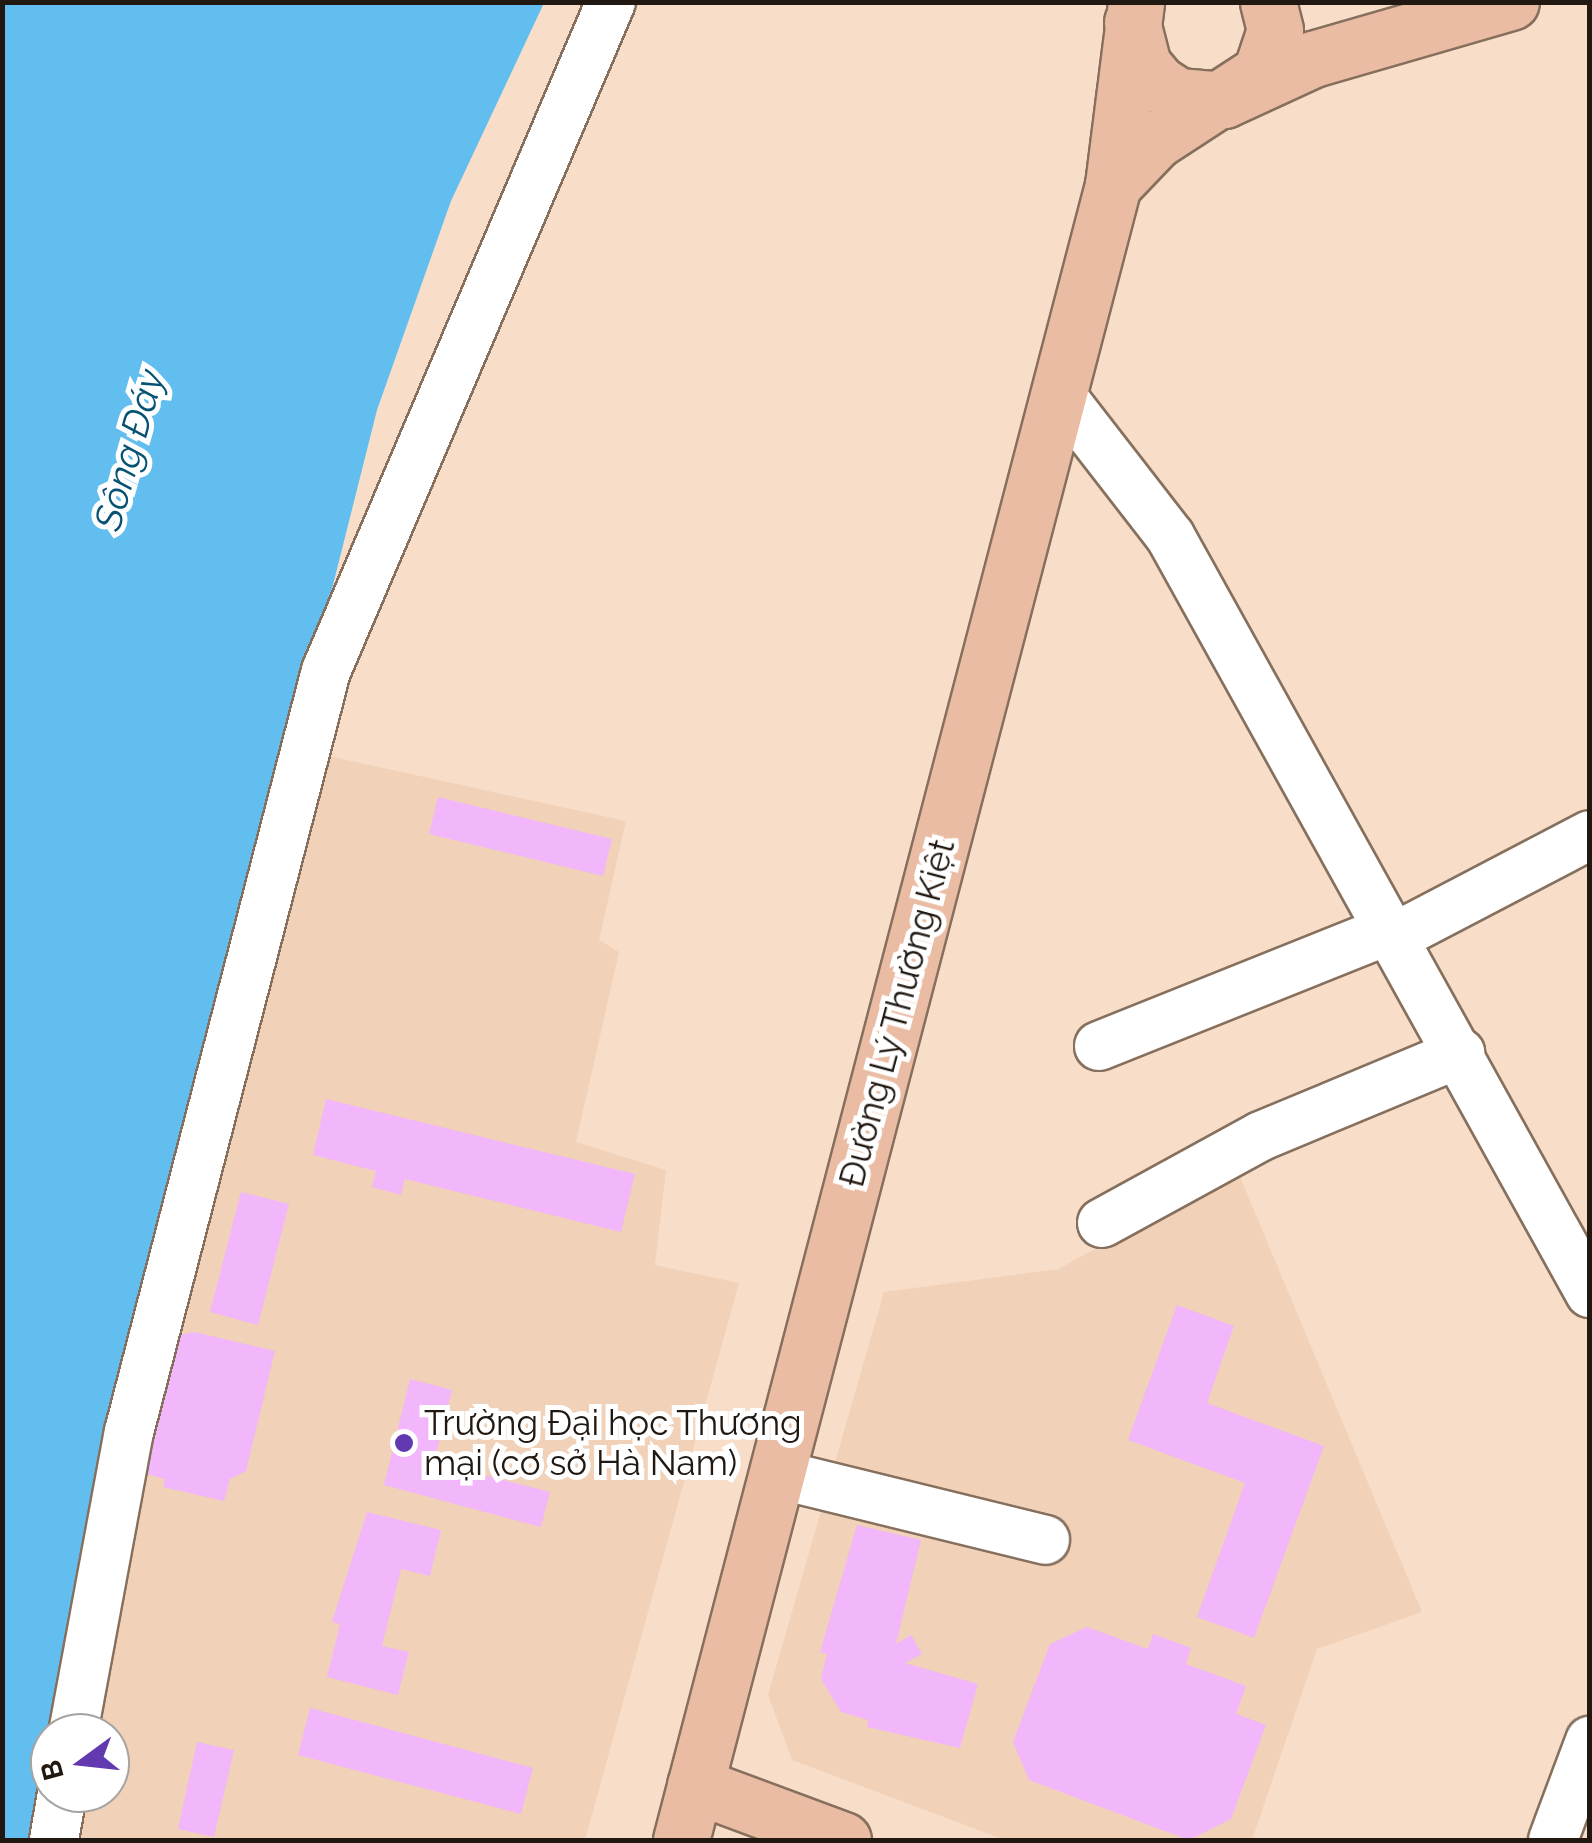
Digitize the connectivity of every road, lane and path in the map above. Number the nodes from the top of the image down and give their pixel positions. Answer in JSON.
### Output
{"nodes":[{"id":1,"x":611,"y":2,"type":"edge"},
{"id":2,"x":1268,"y":2,"type":"edge"},
{"id":3,"x":1510,"y":2,"type":"edge"},
{"id":4,"x":1136,"y":7,"type":"edge"},
{"id":5,"x":1224,"y":100,"type":"junction"},
{"id":6,"x":1114,"y":185,"type":"junction"},
{"id":7,"x":1059,"y":392,"type":"junction"},
{"id":8,"x":1590,"y":835,"type":"edge"},
{"id":9,"x":1393,"y":933,"type":"junction"},
{"id":10,"x":1099,"y":1046,"type":"dead end"},
{"id":11,"x":1460,"y":1053,"type":"junction"},
{"id":12,"x":1572,"y":1223,"type":"edge"},
{"id":13,"x":1102,"y":1224,"type":"dead end"},
{"id":14,"x":1590,"y":1293,"type":"edge"},
{"id":15,"x":776,"y":1474,"type":"junction"},
{"id":16,"x":1045,"y":1540,"type":"dead end"},
{"id":17,"x":77,"y":1713,"type":"edge"},
{"id":18,"x":1590,"y":1741,"type":"edge"},
{"id":19,"x":695,"y":1786,"type":"junction"},
{"id":20,"x":59,"y":1813,"type":"edge"},
{"id":21,"x":54,"y":1840,"type":"edge"},
{"id":22,"x":681,"y":1840,"type":"edge"},
{"id":23,"x":843,"y":1840,"type":"edge"},
{"id":24,"x":1553,"y":1840,"type":"edge"}],
"edges":[{"from":1,"to":17,"type":"street"},
{"from":2,"to":5,"type":"main road"},
{"from":3,"to":5,"type":"main road"},
{"from":4,"to":5,"type":"main road"},
{"from":4,"to":6,"type":"main road","name":"Đường Lý Thường Kiệt"},
{"from":5,"to":6,"type":"main road"},
{"from":6,"to":7,"type":"main road","name":"Đường Lý Thường Kiệt"},
{"from":7,"to":9,"type":"street"},
{"from":7,"to":15,"type":"main road","name":"Đường Lý Thường Kiệt"},
{"from":8,"to":9,"type":"street"},
{"from":9,"to":10,"type":"street"},
{"from":9,"to":11,"type":"street"},
{"from":11,"to":12,"type":"street"},
{"from":11,"to":13,"type":"street"},
{"from":12,"to":14,"type":"street"},
{"from":15,"to":16,"type":"street"},
{"from":15,"to":19,"type":"main road","name":"Đường Lý Thường Kiệt"},
{"from":18,"to":24,"type":"street"},
{"from":19,"to":22,"type":"main road","name":"Đường Lý Thường Kiệt"},
{"from":19,"to":23,"type":"main road"},
{"from":20,"to":21,"type":"street"}]}
